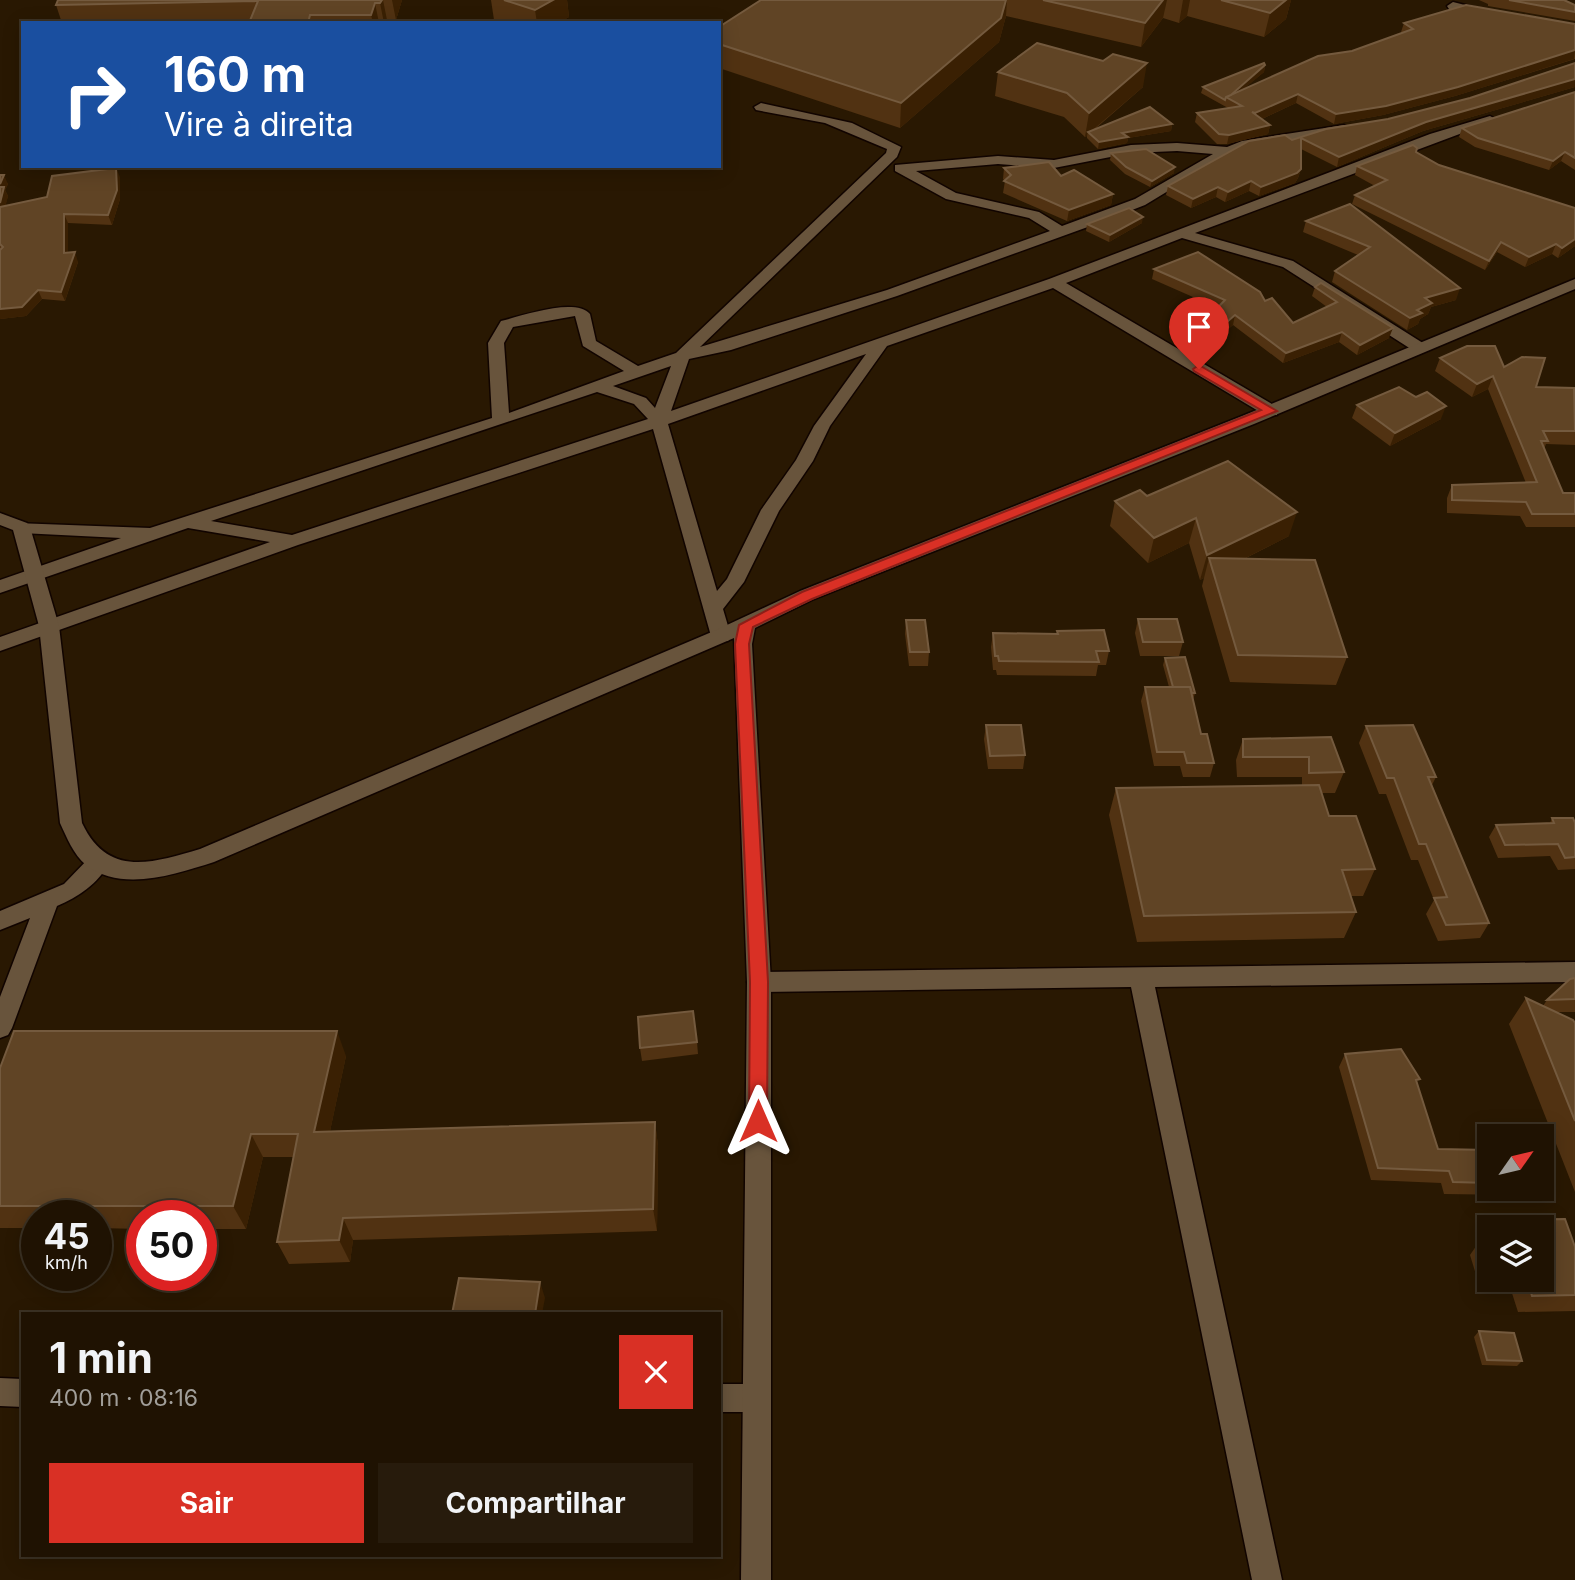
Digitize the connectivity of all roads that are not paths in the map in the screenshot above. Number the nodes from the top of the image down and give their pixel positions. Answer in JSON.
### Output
{"nodes":[{"id":1,"x":1452,"y":6,"type":"edge"},
{"id":2,"x":1501,"y":15,"type":"edge"},
{"id":3,"x":761,"y":107,"type":"dead end"},
{"id":4,"x":1511,"y":113,"type":"edge"},
{"id":5,"x":1363,"y":126,"type":"edge"},
{"id":6,"x":1227,"y":151,"type":"junction"},
{"id":7,"x":887,"y":159,"type":"junction"},
{"id":8,"x":903,"y":169,"type":"junction"},
{"id":9,"x":1061,"y":232,"type":"junction"},
{"id":10,"x":1182,"y":234,"type":"junction"},
{"id":11,"x":1055,"y":282,"type":"junction"},
{"id":12,"x":1575,"y":284,"type":"edge"},
{"id":13,"x":882,"y":342,"type":"junction"},
{"id":14,"x":1420,"y":348,"type":"junction"},
{"id":15,"x":682,"y":356,"type":"junction"},
{"id":16,"x":639,"y":373,"type":"junction"},
{"id":17,"x":601,"y":388,"type":"junction"},
{"id":18,"x":1271,"y":411,"type":"junction"},
{"id":19,"x":501,"y":421,"type":"junction"},
{"id":20,"x":659,"y":421,"type":"junction"},
{"id":21,"x":0,"y":519,"type":"edge"},
{"id":22,"x":187,"y":522,"type":"junction"},
{"id":23,"x":21,"y":527,"type":"junction"},
{"id":24,"x":151,"y":534,"type":"junction"},
{"id":25,"x":292,"y":541,"type":"junction"},
{"id":26,"x":37,"y":575,"type":"junction"},
{"id":27,"x":0,"y":587,"type":"edge"},
{"id":28,"x":713,"y":608,"type":"junction"},
{"id":29,"x":746,"y":625,"type":"junction"},
{"id":30,"x":49,"y":626,"type":"junction"},
{"id":31,"x":28,"y":634,"type":"junction"},
{"id":32,"x":721,"y":636,"type":"junction"},
{"id":33,"x":0,"y":644,"type":"edge"},
{"id":34,"x":0,"y":659,"type":"edge"},
{"id":35,"x":98,"y":863,"type":"junction"},
{"id":36,"x":47,"y":903,"type":"junction"},
{"id":37,"x":0,"y":921,"type":"edge"},
{"id":38,"x":1575,"y":972,"type":"edge"},
{"id":39,"x":1141,"y":977,"type":"junction"},
{"id":40,"x":759,"y":982,"type":"junction"},
{"id":41,"x":0,"y":1028,"type":"edge"},
{"id":42,"x":0,"y":1392,"type":"edge"},
{"id":43,"x":21,"y":1393,"type":"edge"},
{"id":44,"x":721,"y":1398,"type":"edge"},
{"id":45,"x":756,"y":1398,"type":"junction"},
{"id":46,"x":756,"y":1580,"type":"edge"},
{"id":47,"x":1267,"y":1580,"type":"edge"}],
"edges":[{"from":1,"to":2,"type":"street"},
{"from":3,"to":7,"type":"street"},
{"from":4,"to":10,"type":"street"},
{"from":5,"to":6,"type":"street"},
{"from":6,"to":8,"type":"street"},
{"from":6,"to":9,"type":"street"},
{"from":7,"to":8,"type":"street"},
{"from":7,"to":15,"type":"street"},
{"from":8,"to":9,"type":"street"},
{"from":9,"to":15,"type":"street"},
{"from":10,"to":11,"type":"street"},
{"from":10,"to":14,"type":"street"},
{"from":11,"to":13,"type":"street"},
{"from":11,"to":18,"type":"street"},
{"from":12,"to":14,"type":"street"},
{"from":13,"to":20,"type":"street"},
{"from":13,"to":28,"type":"street"},
{"from":14,"to":18,"type":"street"},
{"from":15,"to":16,"type":"street"},
{"from":15,"to":20,"type":"street"},
{"from":16,"to":17,"type":"street"},
{"from":16,"to":19,"type":"street"},
{"from":17,"to":19,"type":"street"},
{"from":17,"to":20,"type":"street"},
{"from":18,"to":29,"type":"street"},
{"from":19,"to":22,"type":"street"},
{"from":20,"to":25,"type":"street"},
{"from":20,"to":28,"type":"street"},
{"from":21,"to":23,"type":"street"},
{"from":22,"to":24,"type":"street"},
{"from":22,"to":25,"type":"street"},
{"from":23,"to":24,"type":"street"},
{"from":23,"to":26,"type":"street"},
{"from":24,"to":26,"type":"street"},
{"from":25,"to":30,"type":"street"},
{"from":26,"to":27,"type":"street"},
{"from":26,"to":30,"type":"street"},
{"from":28,"to":32,"type":"street"},
{"from":29,"to":32,"type":"street"},
{"from":29,"to":40,"type":"street"},
{"from":30,"to":31,"type":"street"},
{"from":30,"to":35,"type":"street"},
{"from":31,"to":33,"type":"street"},
{"from":31,"to":34,"type":"street"},
{"from":32,"to":35,"type":"street"},
{"from":35,"to":36,"type":"street"},
{"from":36,"to":37,"type":"street"},
{"from":36,"to":41,"type":"street"},
{"from":38,"to":39,"type":"street"},
{"from":39,"to":40,"type":"street"},
{"from":39,"to":47,"type":"street"},
{"from":40,"to":45,"type":"street"},
{"from":42,"to":43,"type":"street"},
{"from":44,"to":45,"type":"street"},
{"from":45,"to":46,"type":"street"}]}
